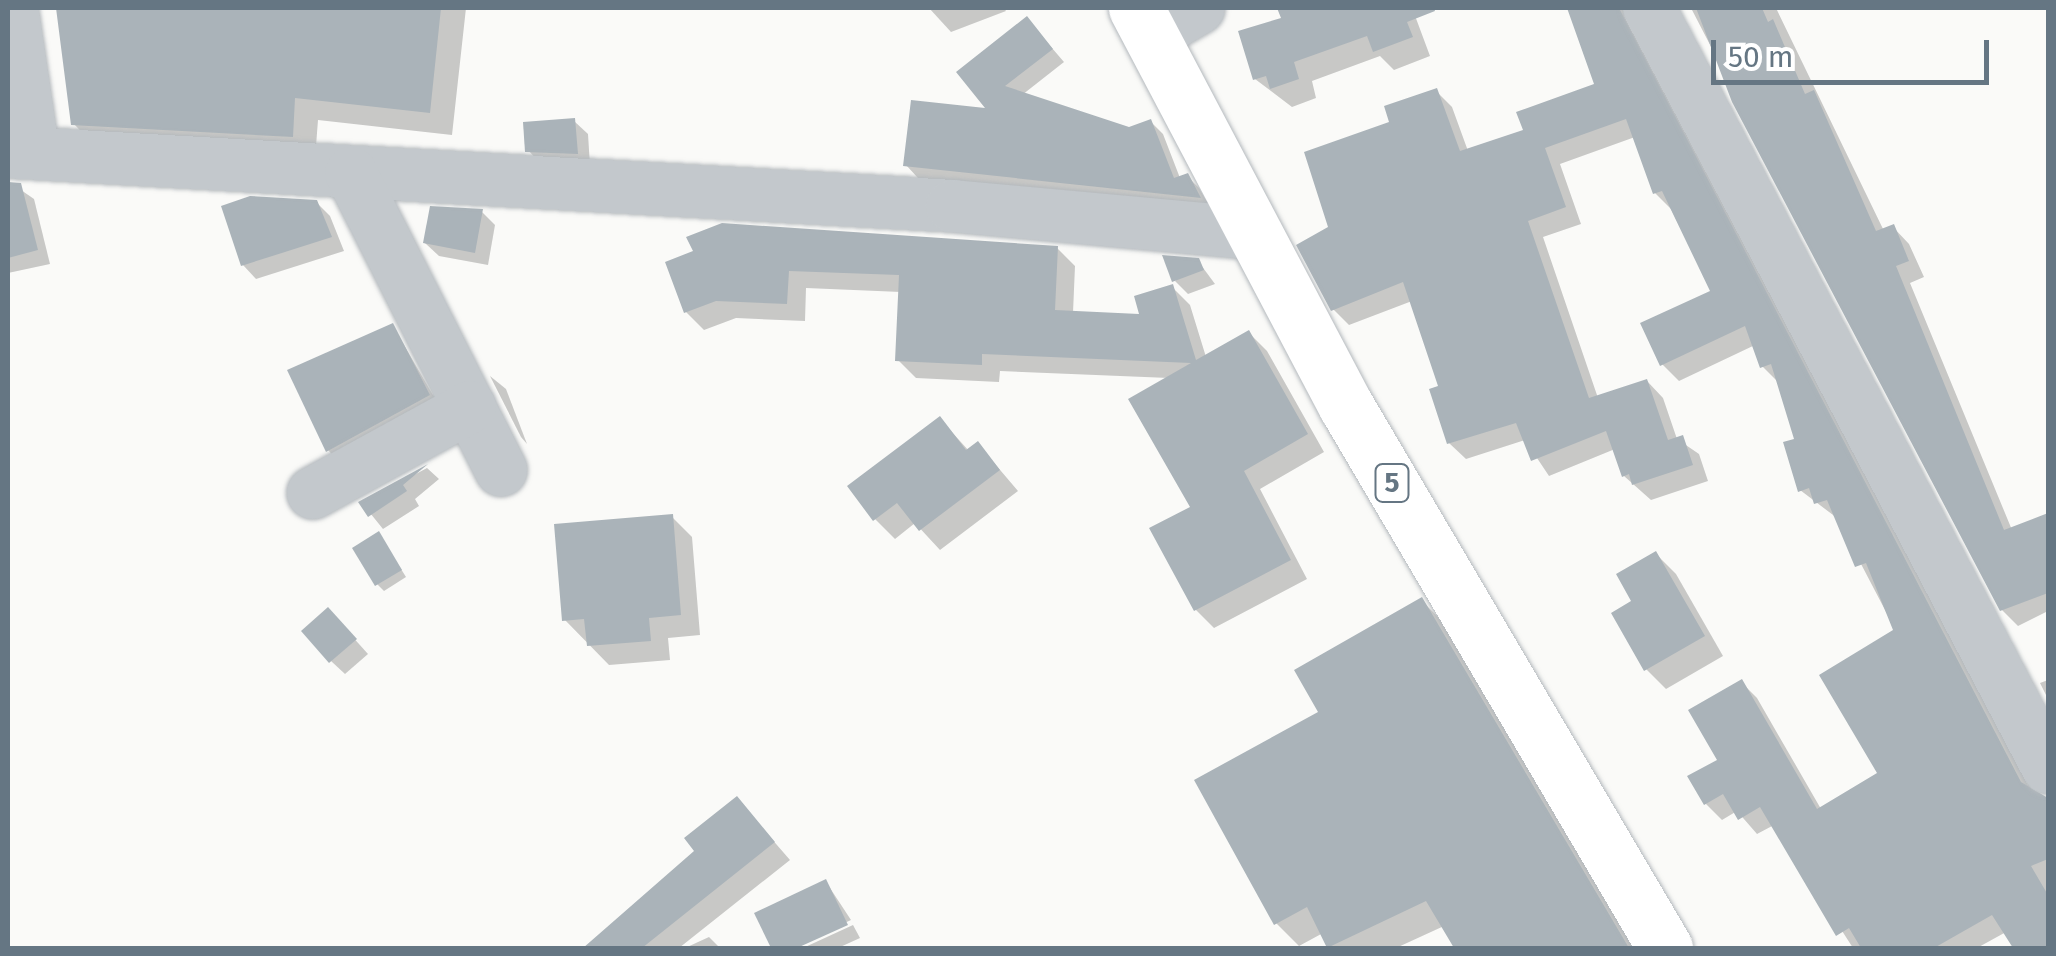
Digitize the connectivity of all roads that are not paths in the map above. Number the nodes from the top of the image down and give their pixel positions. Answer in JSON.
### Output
{"nodes":[{"id":1,"x":12,"y":8,"type":"edge"},
{"id":2,"x":1199,"y":8,"type":"edge"},
{"id":3,"x":1650,"y":8,"type":"edge"},
{"id":4,"x":1144,"y":21,"type":"edge"},
{"id":5,"x":20,"y":151,"type":"edge"},
{"id":6,"x":351,"y":173,"type":"junction"},
{"id":7,"x":1251,"y":233,"type":"junction"},
{"id":8,"x":470,"y":407,"type":"junction"},
{"id":9,"x":501,"y":470,"type":"dead end"},
{"id":10,"x":313,"y":493,"type":"dead end"},
{"id":11,"x":2048,"y":768,"type":"edge"},
{"id":12,"x":1665,"y":948,"type":"edge"}],
"edges":[{"from":1,"to":5,"type":"street"},
{"from":2,"to":4,"type":"street"},
{"from":3,"to":11,"type":"street"},
{"from":4,"to":7,"type":"highway","number":"5"},
{"from":5,"to":6,"type":"street"},
{"from":6,"to":7,"type":"street"},
{"from":6,"to":8,"type":"street"},
{"from":7,"to":12,"type":"highway","number":"5"},
{"from":8,"to":9,"type":"street"},
{"from":8,"to":10,"type":"street"}]}
